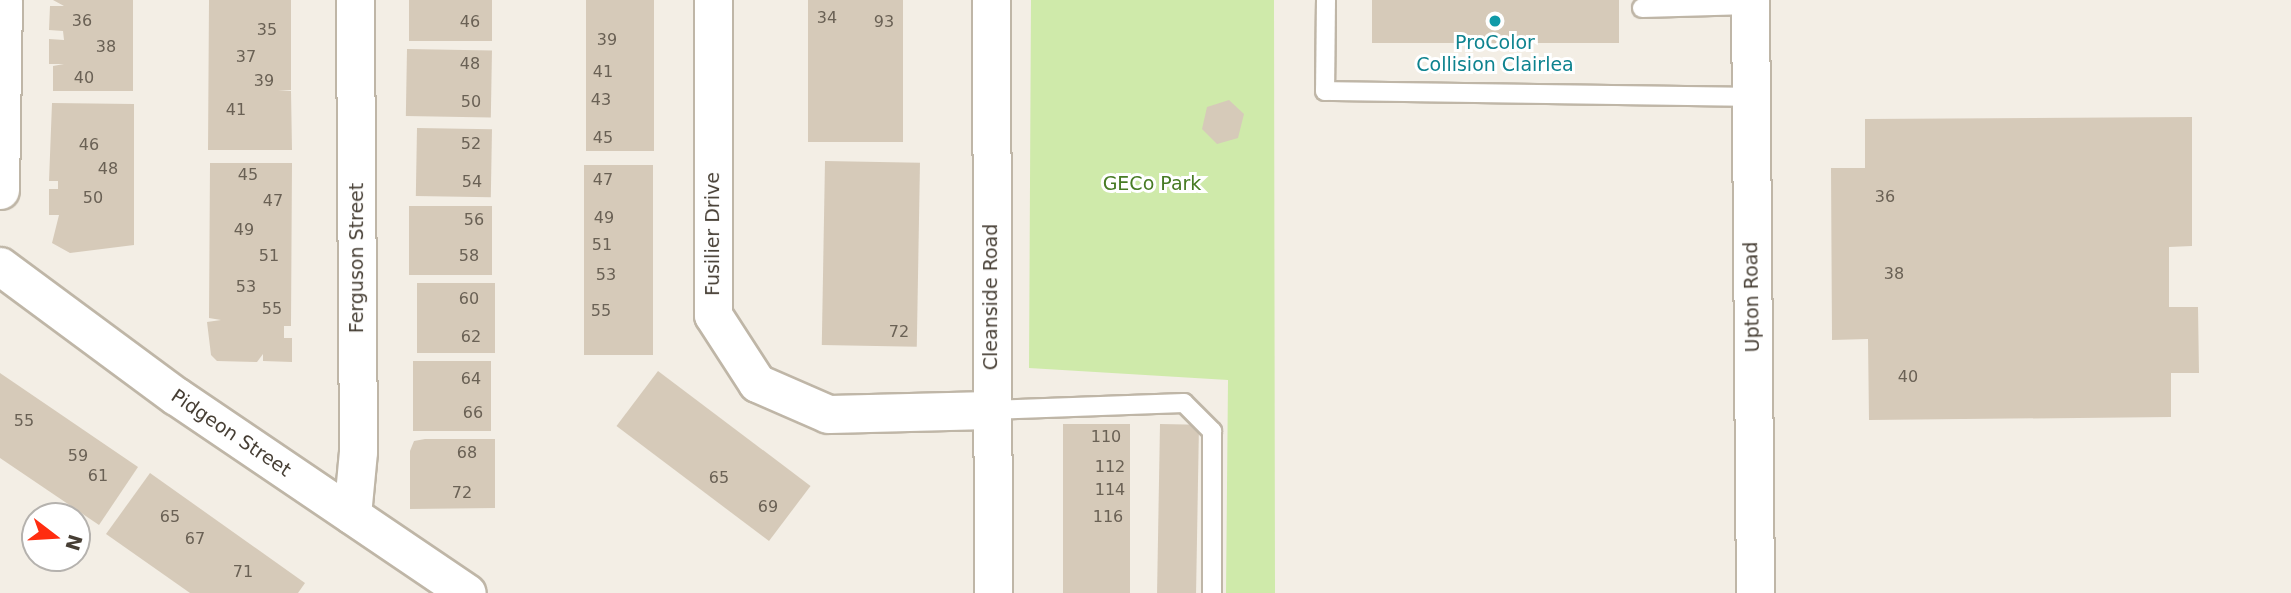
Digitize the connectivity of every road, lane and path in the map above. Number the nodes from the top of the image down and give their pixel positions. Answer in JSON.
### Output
{"nodes":[{"id":1,"x":3,"y":0,"type":"edge"},
{"id":2,"x":355,"y":0,"type":"edge"},
{"id":3,"x":713,"y":0,"type":"edge"},
{"id":4,"x":991,"y":0,"type":"edge"},
{"id":5,"x":1326,"y":0,"type":"edge"},
{"id":6,"x":1749,"y":3,"type":"edge"},
{"id":7,"x":1642,"y":8,"type":"dead end"},
{"id":8,"x":1751,"y":97,"type":"junction"},
{"id":9,"x":0,"y":190,"type":"edge"},
{"id":10,"x":0,"y":266,"type":"edge"},
{"id":11,"x":990,"y":410,"type":"junction"},
{"id":12,"x":352,"y":515,"type":"junction"},
{"id":13,"x":467,"y":593,"type":"edge"},
{"id":14,"x":993,"y":593,"type":"edge"},
{"id":15,"x":1212,"y":593,"type":"edge"},
{"id":16,"x":1755,"y":593,"type":"edge"}],
"edges":[{"from":1,"to":9,"type":"street"},
{"from":2,"to":12,"type":"street","name":"Ferguson Street"},
{"from":3,"to":11,"type":"street","name":"Fusilier Drive"},
{"from":4,"to":11,"type":"street","name":"Cleanside Road"},
{"from":5,"to":8,"type":"lane"},
{"from":6,"to":7,"type":"lane"},
{"from":6,"to":8,"type":"street","name":"Upton Road"},
{"from":8,"to":16,"type":"street","name":"Upton Road"},
{"from":10,"to":12,"type":"street","name":"Pidgeon Street"},
{"from":11,"to":14,"type":"street","name":"Cleanside Road"},
{"from":11,"to":15,"type":"lane"},
{"from":12,"to":13,"type":"street","name":"Pidgeon Street"}]}
